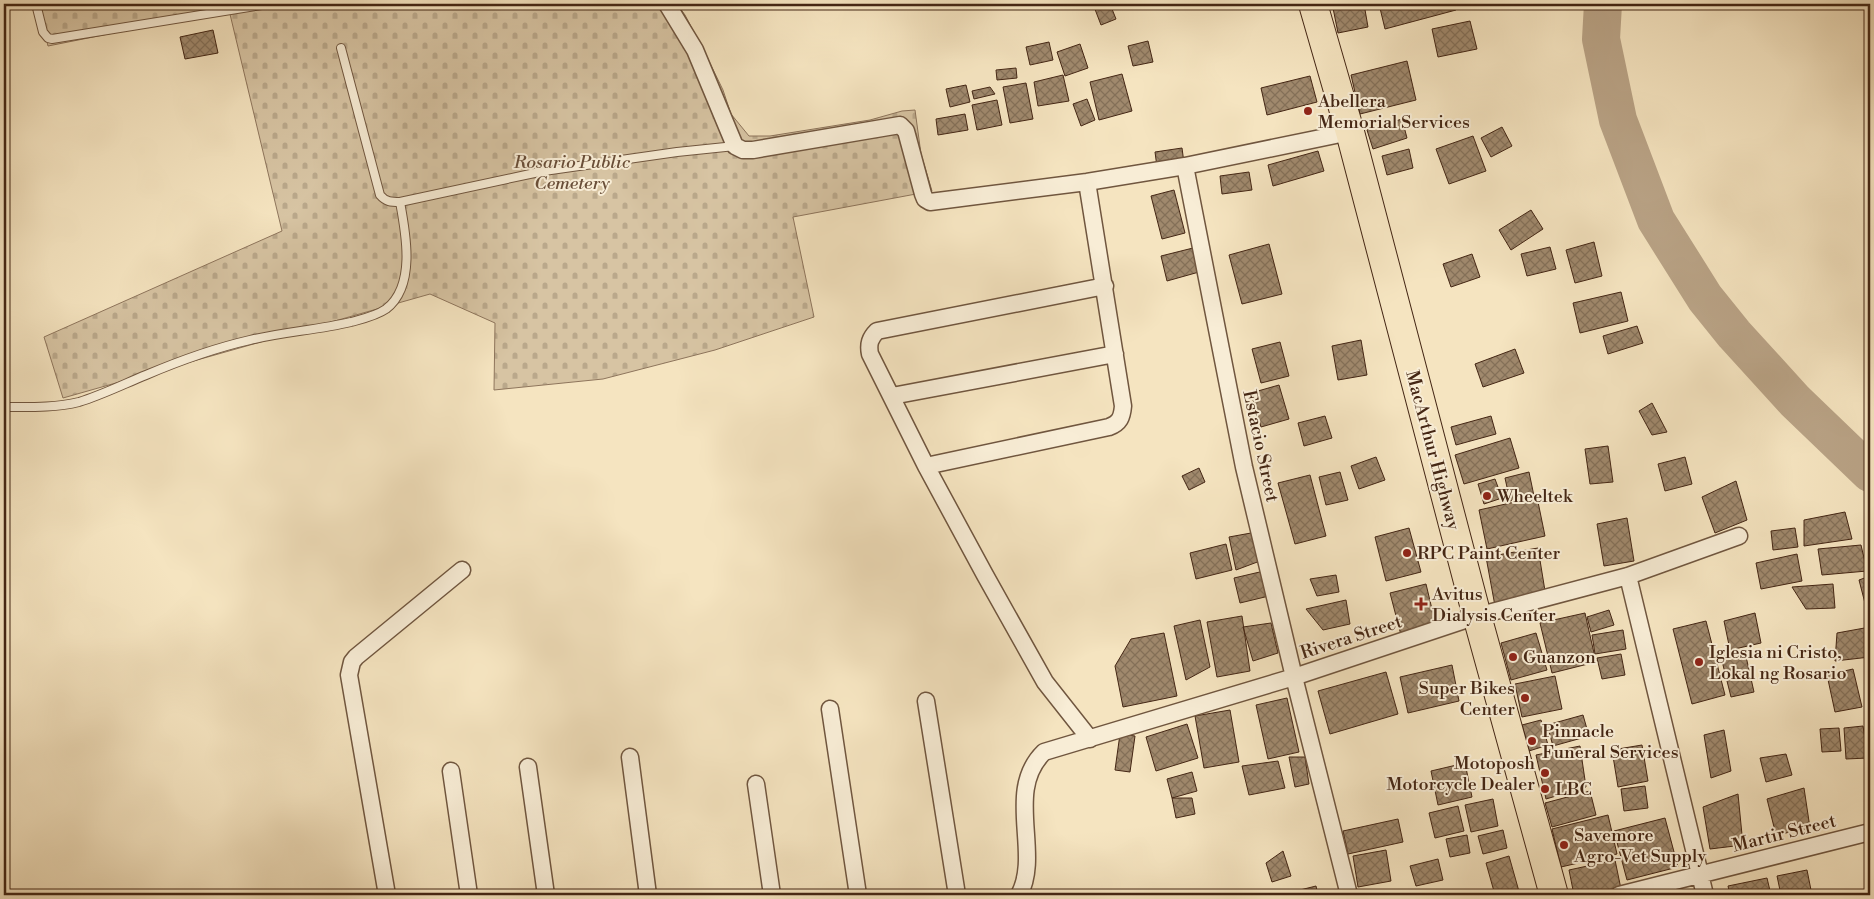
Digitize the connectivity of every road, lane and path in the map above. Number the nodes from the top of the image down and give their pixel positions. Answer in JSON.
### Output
{"nodes":[{"id":1,"x":36,"y":4,"type":"edge"},
{"id":2,"x":266,"y":4,"type":"edge"},
{"id":3,"x":667,"y":4,"type":"edge"},
{"id":4,"x":1313,"y":4,"type":"edge"},
{"id":5,"x":341,"y":48,"type":"dead end"},
{"id":6,"x":1350,"y":132,"type":"junction"},
{"id":7,"x":735,"y":146,"type":"junction"},
{"id":8,"x":1185,"y":166,"type":"junction"},
{"id":9,"x":1087,"y":182,"type":"junction"},
{"id":10,"x":400,"y":202,"type":"junction"},
{"id":11,"x":1105,"y":286,"type":"junction"},
{"id":12,"x":1115,"y":354,"type":"junction"},
{"id":13,"x":892,"y":396,"type":"junction"},
{"id":14,"x":4,"y":407,"type":"edge"},
{"id":15,"x":926,"y":466,"type":"junction"},
{"id":16,"x":1739,"y":536,"type":"dead end"},
{"id":17,"x":462,"y":570,"type":"dead end"},
{"id":18,"x":1628,"y":576,"type":"junction"},
{"id":19,"x":1477,"y":616,"type":"junction"},
{"id":20,"x":1294,"y":676,"type":"junction"},
{"id":21,"x":926,"y":701,"type":"dead end"},
{"id":22,"x":830,"y":709,"type":"dead end"},
{"id":23,"x":1090,"y":739,"type":"junction"},
{"id":24,"x":630,"y":757,"type":"dead end"},
{"id":25,"x":528,"y":767,"type":"dead end"},
{"id":26,"x":451,"y":771,"type":"dead end"},
{"id":27,"x":756,"y":784,"type":"dead end"},
{"id":28,"x":1870,"y":832,"type":"edge"},
{"id":29,"x":1700,"y":874,"type":"junction"},
{"id":30,"x":387,"y":895,"type":"edge"},
{"id":31,"x":470,"y":895,"type":"edge"},
{"id":32,"x":546,"y":895,"type":"edge"},
{"id":33,"x":648,"y":895,"type":"edge"},
{"id":34,"x":772,"y":895,"type":"edge"},
{"id":35,"x":858,"y":895,"type":"edge"},
{"id":36,"x":956,"y":895,"type":"edge"},
{"id":37,"x":1019,"y":895,"type":"edge"},
{"id":38,"x":1349,"y":895,"type":"edge"},
{"id":39,"x":1554,"y":895,"type":"edge"},
{"id":40,"x":1620,"y":895,"type":"edge"},
{"id":41,"x":1705,"y":895,"type":"edge"}],
"edges":[{"from":1,"to":2,"type":"lane"},
{"from":3,"to":7,"type":"street"},
{"from":4,"to":6,"type":"highway","name":"MacArthur Highway"},
{"from":5,"to":10,"type":"lane"},
{"from":6,"to":8,"type":"street"},
{"from":6,"to":19,"type":"highway","name":"MacArthur Highway"},
{"from":7,"to":9,"type":"street"},
{"from":7,"to":10,"type":"lane"},
{"from":8,"to":9,"type":"street"},
{"from":8,"to":20,"type":"street","name":"Estacio Street"},
{"from":9,"to":11,"type":"street"},
{"from":10,"to":14,"type":"lane"},
{"from":11,"to":12,"type":"street"},
{"from":11,"to":13,"type":"street"},
{"from":12,"to":13,"type":"street"},
{"from":12,"to":15,"type":"street"},
{"from":13,"to":15,"type":"street"},
{"from":15,"to":23,"type":"street"},
{"from":16,"to":18,"type":"street","name":"Rivera Street"},
{"from":17,"to":30,"type":"street"},
{"from":18,"to":19,"type":"street","name":"Rivera Street"},
{"from":18,"to":29,"type":"street"},
{"from":19,"to":20,"type":"street","name":"Rivera Street"},
{"from":19,"to":39,"type":"highway","name":"MacArthur Highway"},
{"from":20,"to":23,"type":"street","name":"Rivera Street"},
{"from":20,"to":38,"type":"street","name":"Estacio Street"},
{"from":21,"to":36,"type":"street"},
{"from":22,"to":35,"type":"street"},
{"from":23,"to":37,"type":"street","name":"Rivera Street"},
{"from":24,"to":33,"type":"street"},
{"from":25,"to":32,"type":"street"},
{"from":26,"to":31,"type":"street"},
{"from":27,"to":34,"type":"street"},
{"from":28,"to":29,"type":"street","name":"Martir Street"},
{"from":29,"to":40,"type":"street","name":"Martir Street"},
{"from":29,"to":41,"type":"street"}]}
